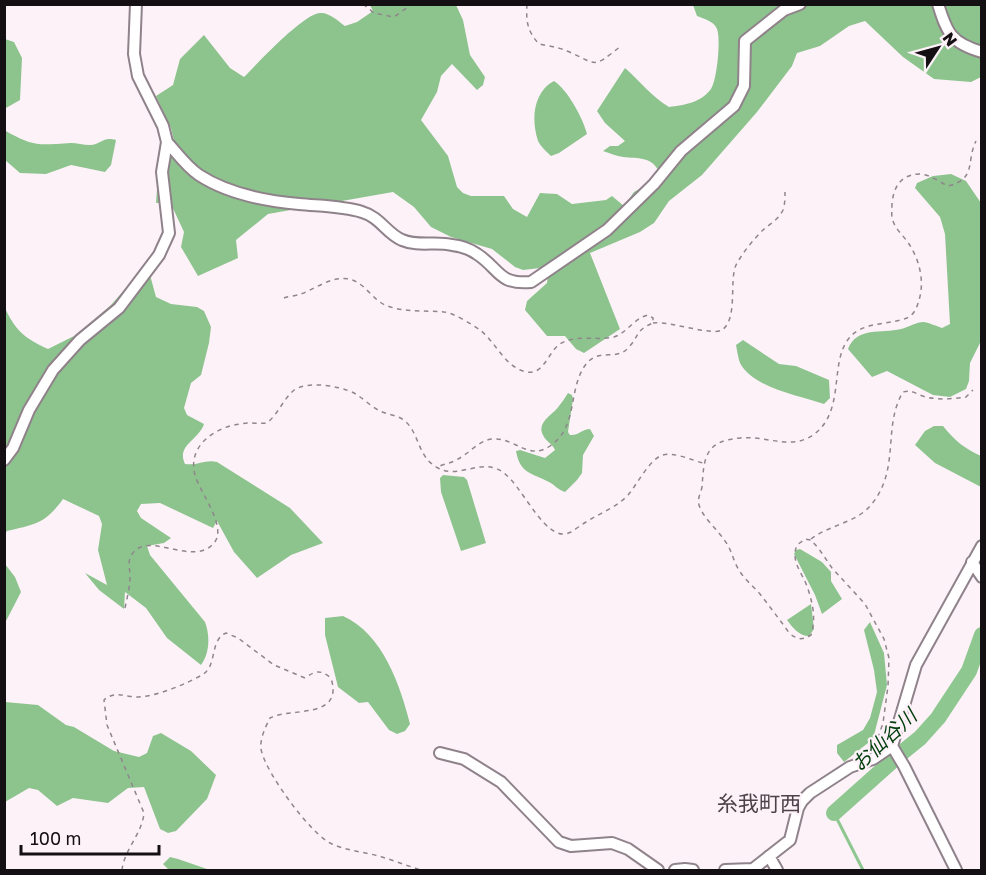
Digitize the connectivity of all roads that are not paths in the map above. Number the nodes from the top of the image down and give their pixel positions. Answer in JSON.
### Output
{"nodes":[{"id":1,"x":136,"y":4,"type":"edge"},
{"id":2,"x":800,"y":4,"type":"edge"},
{"id":3,"x":938,"y":4,"type":"edge"},
{"id":4,"x":981,"y":52,"type":"edge"},
{"id":5,"x":167,"y":142,"type":"junction"},
{"id":6,"x":4,"y":460,"type":"edge"},
{"id":7,"x":981,"y":546,"type":"edge"},
{"id":8,"x":972,"y":562,"type":"junction"},
{"id":9,"x":981,"y":577,"type":"edge"},
{"id":10,"x":892,"y":746,"type":"junction"},
{"id":11,"x":440,"y":753,"type":"dead end"},
{"id":12,"x":769,"y":856,"type":"junction"},
{"id":13,"x":658,"y":870,"type":"edge"},
{"id":14,"x":675,"y":870,"type":"edge"},
{"id":15,"x":693,"y":870,"type":"edge"},
{"id":16,"x":725,"y":870,"type":"edge"},
{"id":17,"x":777,"y":870,"type":"edge"},
{"id":18,"x":956,"y":870,"type":"edge"}],
"edges":[{"from":1,"to":5,"type":"street"},
{"from":2,"to":5,"type":"street"},
{"from":3,"to":4,"type":"street"},
{"from":5,"to":6,"type":"street"},
{"from":7,"to":8,"type":"street"},
{"from":8,"to":9,"type":"street"},
{"from":8,"to":10,"type":"street"},
{"from":10,"to":12,"type":"street"},
{"from":10,"to":18,"type":"street"},
{"from":11,"to":13,"type":"street"},
{"from":12,"to":16,"type":"street"},
{"from":12,"to":17,"type":"street"},
{"from":14,"to":15,"type":"street"}]}
